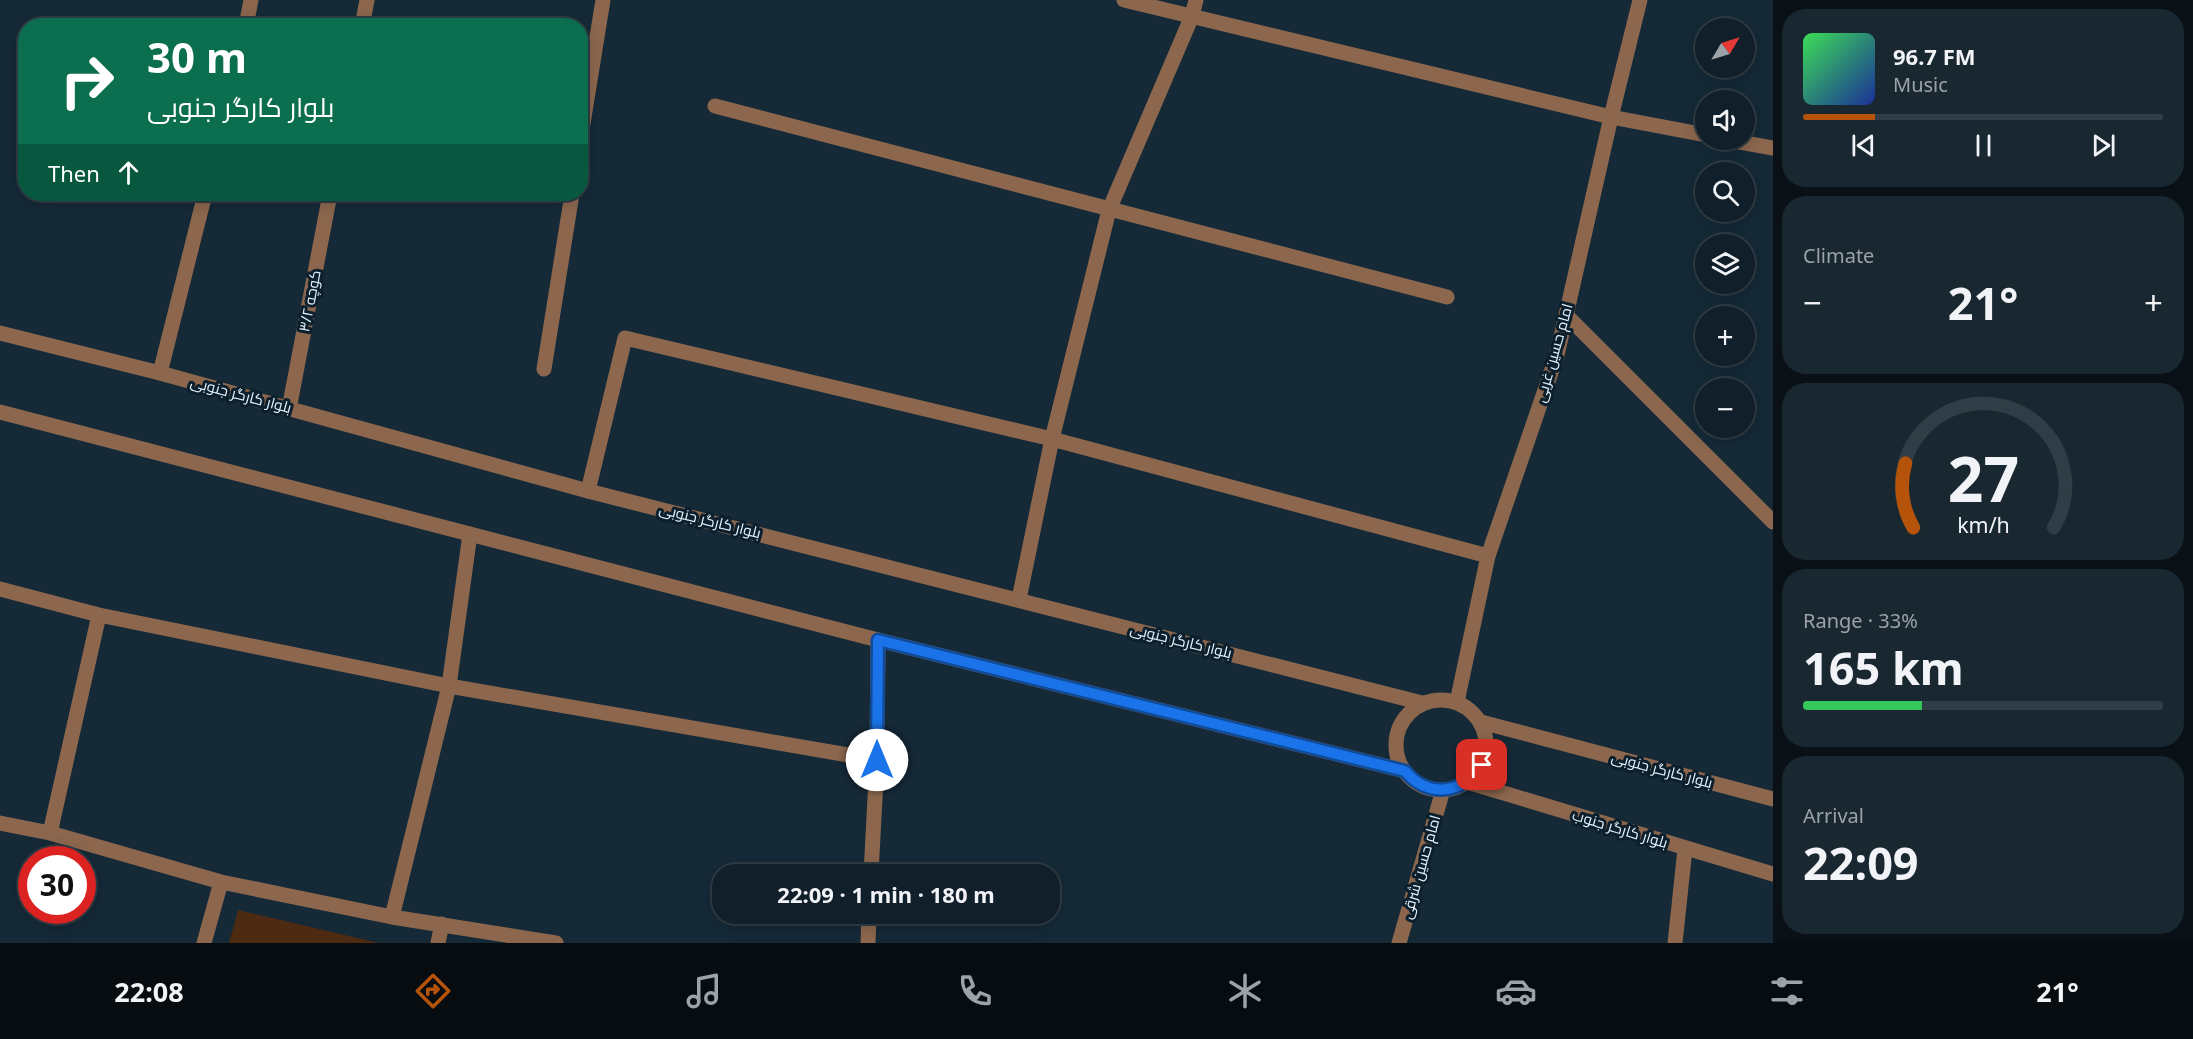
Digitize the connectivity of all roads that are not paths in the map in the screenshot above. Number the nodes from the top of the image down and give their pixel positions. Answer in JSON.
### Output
{"nodes":[{"id":1,"x":251,"y":0,"type":"edge"},
{"id":2,"x":367,"y":0,"type":"edge"},
{"id":3,"x":603,"y":0,"type":"edge"},
{"id":4,"x":1124,"y":0,"type":"edge"},
{"id":5,"x":1196,"y":0,"type":"edge"},
{"id":6,"x":1640,"y":0,"type":"edge"},
{"id":7,"x":1192,"y":16,"type":"junction"},
{"id":8,"x":248,"y":18,"type":"edge"},
{"id":9,"x":364,"y":18,"type":"edge"},
{"id":10,"x":588,"y":93,"type":"edge"},
{"id":11,"x":715,"y":106,"type":"dead end"},
{"id":12,"x":1611,"y":117,"type":"junction"},
{"id":13,"x":1695,"y":133,"type":"edge"},
{"id":14,"x":1755,"y":145,"type":"edge"},
{"id":15,"x":1773,"y":148,"type":"edge"},
{"id":16,"x":203,"y":201,"type":"edge"},
{"id":17,"x":329,"y":201,"type":"edge"},
{"id":18,"x":571,"y":201,"type":"edge"},
{"id":19,"x":1109,"y":210,"type":"junction"},
{"id":20,"x":1448,"y":297,"type":"dead end"},
{"id":21,"x":1566,"y":315,"type":"junction"},
{"id":22,"x":0,"y":333,"type":"edge"},
{"id":23,"x":544,"y":369,"type":"dead end"},
{"id":24,"x":160,"y":373,"type":"junction"},
{"id":25,"x":290,"y":409,"type":"junction"},
{"id":26,"x":0,"y":412,"type":"edge"},
{"id":27,"x":1052,"y":439,"type":"junction"},
{"id":28,"x":588,"y":491,"type":"junction"},
{"id":29,"x":1773,"y":522,"type":"edge"},
{"id":30,"x":470,"y":534,"type":"junction"},
{"id":31,"x":1488,"y":556,"type":"junction"},
{"id":32,"x":0,"y":589,"type":"edge"},
{"id":33,"x":1019,"y":599,"type":"junction"},
{"id":34,"x":99,"y":615,"type":"junction"},
{"id":35,"x":878,"y":640,"type":"junction"},
{"id":36,"x":449,"y":686,"type":"junction"},
{"id":37,"x":1457,"y":702,"type":"junction"},
{"id":38,"x":1422,"y":703,"type":"junction"},
{"id":39,"x":1480,"y":722,"type":"junction"},
{"id":40,"x":877,"y":760,"type":"junction"},
{"id":41,"x":1405,"y":771,"type":"junction"},
{"id":42,"x":1467,"y":782,"type":"junction"},
{"id":43,"x":1443,"y":790,"type":"junction"},
{"id":44,"x":1773,"y":799,"type":"edge"},
{"id":45,"x":0,"y":824,"type":"edge"},
{"id":46,"x":51,"y":833,"type":"junction"},
{"id":47,"x":1685,"y":849,"type":"junction"},
{"id":48,"x":872,"y":864,"type":"edge"},
{"id":49,"x":1773,"y":874,"type":"edge"},
{"id":50,"x":221,"y":882,"type":"junction"},
{"id":51,"x":392,"y":917,"type":"junction"},
{"id":52,"x":442,"y":924,"type":"junction"},
{"id":53,"x":869,"y":924,"type":"edge"},
{"id":54,"x":204,"y":943,"type":"edge"},
{"id":55,"x":438,"y":943,"type":"edge"},
{"id":56,"x":556,"y":943,"type":"edge"},
{"id":57,"x":868,"y":943,"type":"edge"},
{"id":58,"x":1399,"y":943,"type":"edge"},
{"id":59,"x":1675,"y":943,"type":"edge"}],
"edges":[{"from":1,"to":8,"type":"street"},
{"from":2,"to":9,"type":"street"},
{"from":3,"to":10,"type":"street"},
{"from":4,"to":7,"type":"street"},
{"from":5,"to":7,"type":"street"},
{"from":6,"to":12,"type":"street","name":"امام حسین غربی"},
{"from":7,"to":12,"type":"street"},
{"from":7,"to":19,"type":"street"},
{"from":11,"to":19,"type":"street"},
{"from":12,"to":13,"type":"street"},
{"from":12,"to":21,"type":"street","name":"امام حسین غربی"},
{"from":14,"to":15,"type":"street"},
{"from":16,"to":24,"type":"street"},
{"from":17,"to":25,"type":"street","name":"کوچه ۳/۲"},
{"from":18,"to":23,"type":"street"},
{"from":19,"to":20,"type":"street"},
{"from":19,"to":27,"type":"street"},
{"from":21,"to":29,"type":"street"},
{"from":21,"to":31,"type":"street","name":"امام حسین غربی"},
{"from":22,"to":24,"type":"street","name":"بلوار کارگر جنوبی"},
{"from":24,"to":25,"type":"street","name":"بلوار کارگر جنوبی"},
{"from":25,"to":28,"type":"street","name":"بلوار کارگر جنوبی"},
{"from":26,"to":30,"type":"street"},
{"from":27,"to":28,"type":"street"},
{"from":27,"to":31,"type":"street"},
{"from":27,"to":33,"type":"street"},
{"from":28,"to":33,"type":"street","name":"بلوار کارگر جنوبی"},
{"from":30,"to":35,"type":"street"},
{"from":30,"to":36,"type":"street"},
{"from":31,"to":37,"type":"street","name":"امام حسین غربی"},
{"from":32,"to":34,"type":"street"},
{"from":33,"to":38,"type":"street","name":"بلوار کارگر جنوبی"},
{"from":34,"to":36,"type":"street"},
{"from":34,"to":46,"type":"street"},
{"from":35,"to":40,"type":"street"},
{"from":35,"to":41,"type":"street"},
{"from":36,"to":40,"type":"street"},
{"from":36,"to":51,"type":"street"},
{"from":37,"to":38,"type":"street"},
{"from":37,"to":39,"type":"street"},
{"from":38,"to":41,"type":"street"},
{"from":39,"to":42,"type":"street"},
{"from":39,"to":44,"type":"street","name":"بلوار کارگر جنوبی"},
{"from":40,"to":48,"type":"street"},
{"from":41,"to":43,"type":"street"},
{"from":42,"to":43,"type":"street"},
{"from":42,"to":47,"type":"street","name":"بلوار کارگر جنوب"},
{"from":43,"to":58,"type":"street","name":"امام حسین شرقی"},
{"from":45,"to":46,"type":"street"},
{"from":46,"to":50,"type":"street"},
{"from":47,"to":49,"type":"street","name":"بلوار کارگر جنوب"},
{"from":47,"to":59,"type":"street"},
{"from":50,"to":51,"type":"street"},
{"from":50,"to":54,"type":"street"},
{"from":51,"to":52,"type":"street"},
{"from":52,"to":55,"type":"street"},
{"from":52,"to":56,"type":"street"},
{"from":53,"to":57,"type":"street"}]}
